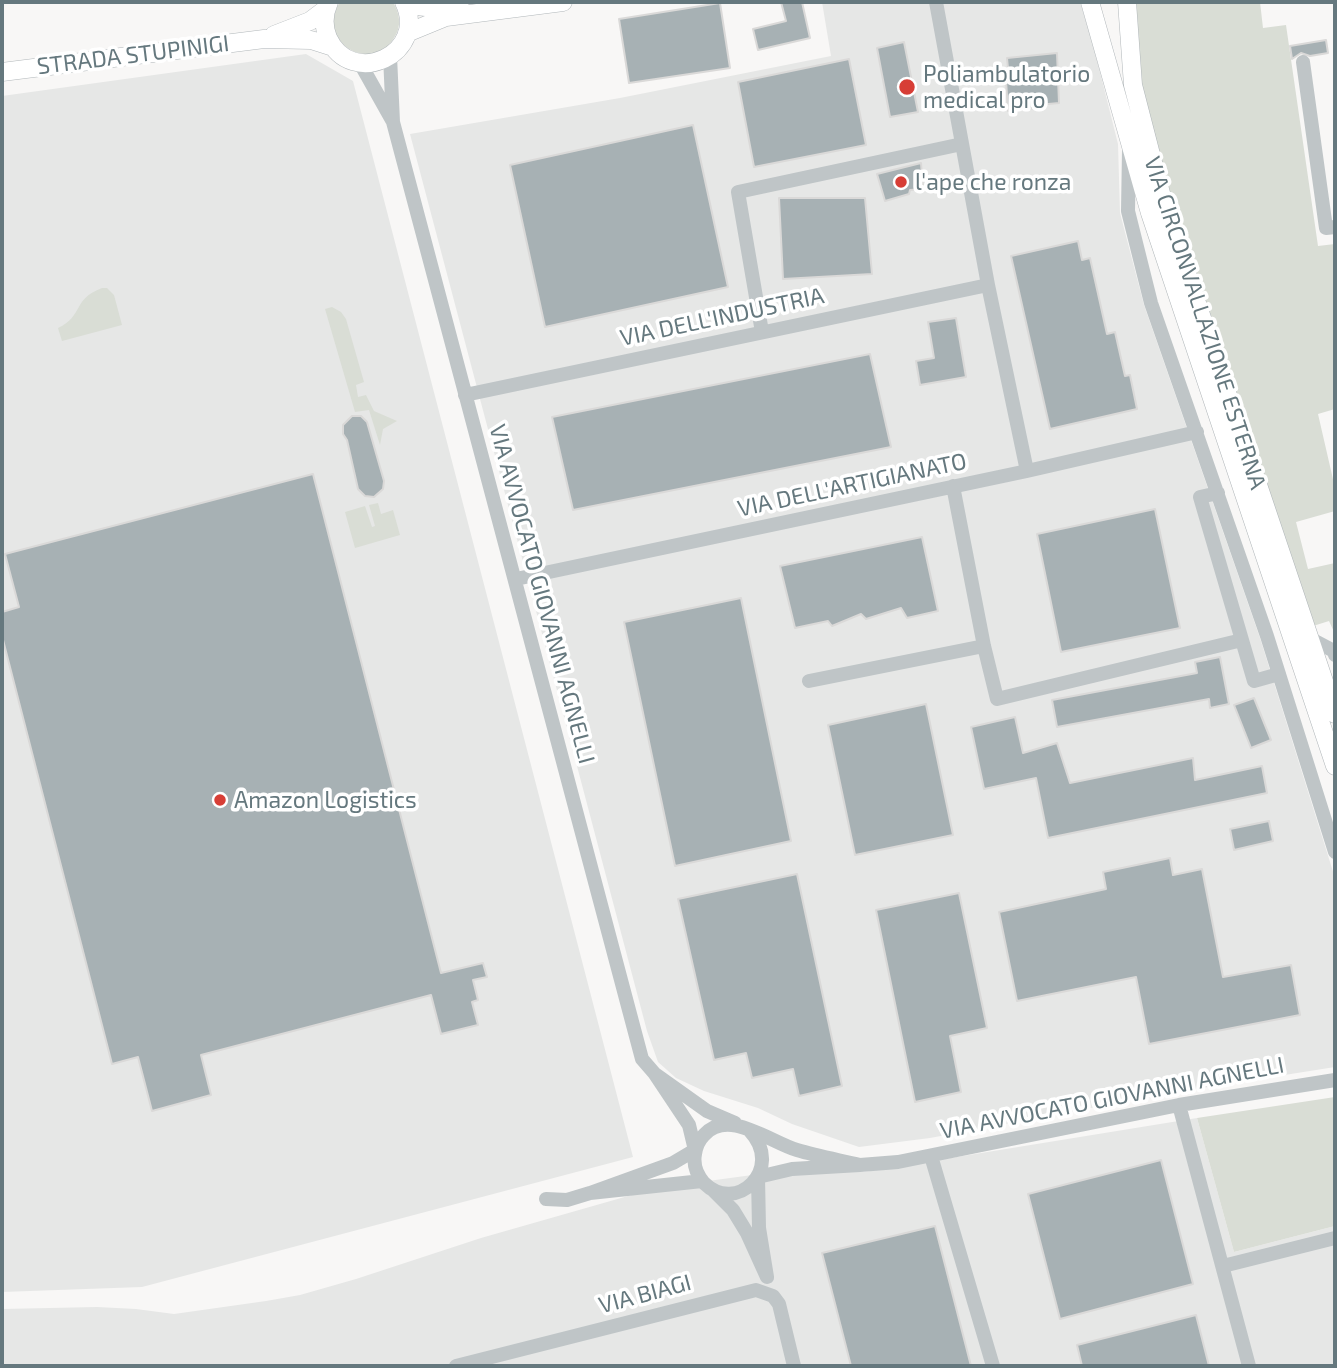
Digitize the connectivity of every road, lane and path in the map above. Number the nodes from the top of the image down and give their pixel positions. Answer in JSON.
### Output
{"nodes":[{"id":1,"x":502,"y":2,"type":"edge"},
{"id":2,"x":563,"y":2,"type":"edge"},
{"id":3,"x":936,"y":2,"type":"edge"},
{"id":4,"x":1090,"y":2,"type":"edge"},
{"id":5,"x":1126,"y":2,"type":"edge"},
{"id":6,"x":405,"y":4,"type":"edge"},
{"id":7,"x":328,"y":5,"type":"edge"},
{"id":8,"x":407,"y":33,"type":"junction"},
{"id":9,"x":264,"y":39,"type":"junction"},
{"id":10,"x":333,"y":47,"type":"junction"},
{"id":11,"x":390,"y":56,"type":"junction"},
{"id":12,"x":1303,"y":62,"type":"dead end"},
{"id":13,"x":360,"y":63,"type":"junction"},
{"id":14,"x":2,"y":72,"type":"edge"},
{"id":15,"x":393,"y":122,"type":"junction"},
{"id":16,"x":1129,"y":138,"type":"junction"},
{"id":17,"x":962,"y":144,"type":"junction"},
{"id":18,"x":1335,"y":227,"type":"edge"},
{"id":19,"x":988,"y":285,"type":"junction"},
{"id":20,"x":762,"y":332,"type":"junction"},
{"id":21,"x":465,"y":395,"type":"junction"},
{"id":22,"x":1197,"y":432,"type":"junction"},
{"id":23,"x":1027,"y":471,"type":"junction"},
{"id":24,"x":953,"y":486,"type":"junction"},
{"id":25,"x":1218,"y":493,"type":"junction"},
{"id":26,"x":516,"y":579,"type":"junction"},
{"id":27,"x":1309,"y":638,"type":"junction"},
{"id":28,"x":1242,"y":640,"type":"junction"},
{"id":29,"x":984,"y":646,"type":"junction"},
{"id":30,"x":1335,"y":655,"type":"edge"},
{"id":31,"x":1279,"y":674,"type":"junction"},
{"id":32,"x":809,"y":681,"type":"dead end"},
{"id":33,"x":1335,"y":714,"type":"edge"},
{"id":34,"x":1335,"y":766,"type":"edge"},
{"id":35,"x":1335,"y":852,"type":"edge"},
{"id":36,"x":655,"y":1074,"type":"junction"},
{"id":37,"x":1335,"y":1080,"type":"edge"},
{"id":38,"x":1179,"y":1105,"type":"junction"},
{"id":39,"x":745,"y":1129,"type":"junction"},
{"id":40,"x":695,"y":1150,"type":"junction"},
{"id":41,"x":931,"y":1156,"type":"junction"},
{"id":42,"x":860,"y":1165,"type":"junction"},
{"id":43,"x":758,"y":1177,"type":"junction"},
{"id":44,"x":707,"y":1185,"type":"junction"},
{"id":45,"x":590,"y":1193,"type":"junction"},
{"id":46,"x":547,"y":1199,"type":"dead end"},
{"id":47,"x":1335,"y":1238,"type":"edge"},
{"id":48,"x":1223,"y":1266,"type":"junction"},
{"id":49,"x":766,"y":1276,"type":"junction"},
{"id":50,"x":773,"y":1296,"type":"junction"},
{"id":51,"x":456,"y":1366,"type":"edge"},
{"id":52,"x":794,"y":1366,"type":"edge"},
{"id":53,"x":993,"y":1366,"type":"edge"},
{"id":54,"x":1249,"y":1366,"type":"edge"}],
"edges":[{"from":1,"to":6,"type":"main road"},
{"from":2,"to":8,"type":"main road"},
{"from":3,"to":17,"type":"street"},
{"from":4,"to":16,"type":"main road","name":"VIA CIRCONVALLAZIONE ESTERNA"},
{"from":5,"to":27,"type":"main road","name":"VIA CIRCONVALLAZIONE ESTERNA"},
{"from":6,"to":8,"type":"main road"},
{"from":7,"to":9,"type":"main road","name":"STRADA STUPINIGI"},
{"from":7,"to":10,"type":"main road","name":"STRADA STUPINIGI"},
{"from":8,"to":11,"type":"main road"},
{"from":9,"to":10,"type":"main road","name":"STRADA STUPINIGI"},
{"from":9,"to":14,"type":"main road","name":"STRADA STUPINIGI"},
{"from":10,"to":13,"type":"main road","name":"STRADA STUPINIGI"},
{"from":11,"to":13,"type":"main road"},
{"from":11,"to":15,"type":"street","name":"VIA AVVOCATO GIOVANNI AGNELLI"},
{"from":12,"to":18,"type":"street"},
{"from":13,"to":15,"type":"street","name":"VIA AVVOCATO GIOVANNI AGNELLI"},
{"from":15,"to":21,"type":"street","name":"VIA AVVOCATO GIOVANNI AGNELLI"},
{"from":16,"to":22,"type":"street","name":"VIA CIRCONVALLAZIONE ESTERNA"},
{"from":16,"to":34,"type":"main road","name":"VIA CIRCONVALLAZIONE ESTERNA"},
{"from":17,"to":19,"type":"street"},
{"from":17,"to":20,"type":"street"},
{"from":19,"to":20,"type":"street","name":"VIA DELL'INDUSTRIA"},
{"from":19,"to":23,"type":"street"},
{"from":20,"to":21,"type":"street","name":"VIA DELL'INDUSTRIA"},
{"from":21,"to":26,"type":"street","name":"VIA AVVOCATO GIOVANNI AGNELLI"},
{"from":22,"to":23,"type":"street","name":"VIA DELL'ARTIGIANATO"},
{"from":22,"to":25,"type":"street","name":"VIA CIRCONVALLAZIONE ESTERNA"},
{"from":23,"to":24,"type":"street","name":"VIA DELL'ARTIGIANATO"},
{"from":24,"to":26,"type":"street","name":"VIA DELL'ARTIGIANATO"},
{"from":24,"to":29,"type":"street"},
{"from":25,"to":28,"type":"street","name":"VIA CIRCONVALLAZIONE ESTERNA"},
{"from":25,"to":31,"type":"street","name":"VIA CIRCONVALLAZIONE ESTERNA"},
{"from":26,"to":36,"type":"street","name":"VIA AVVOCATO GIOVANNI AGNELLI"},
{"from":27,"to":30,"type":"street"},
{"from":27,"to":33,"type":"main road","name":"VIA CIRCONVALLAZIONE ESTERNA"},
{"from":28,"to":29,"type":"street"},
{"from":28,"to":31,"type":"street","name":"VIA CIRCONVALLAZIONE ESTERNA"},
{"from":29,"to":32,"type":"street"},
{"from":31,"to":35,"type":"street","name":"VIA CIRCONVALLAZIONE ESTERNA"},
{"from":36,"to":39,"type":"street"},
{"from":36,"to":40,"type":"street","name":"VIA AVVOCATO GIOVANNI AGNELLI"},
{"from":37,"to":38,"type":"street","name":"VIA AVVOCATO GIOVANNI AGNELLI"},
{"from":38,"to":41,"type":"street","name":"VIA AVVOCATO GIOVANNI AGNELLI"},
{"from":38,"to":48,"type":"street"},
{"from":39,"to":40,"type":"street"},
{"from":39,"to":42,"type":"street"},
{"from":39,"to":43,"type":"street"},
{"from":40,"to":44,"type":"street"},
{"from":40,"to":45,"type":"street"},
{"from":41,"to":42,"type":"street","name":"VIA AVVOCATO GIOVANNI AGNELLI"},
{"from":41,"to":53,"type":"street"},
{"from":42,"to":43,"type":"street","name":"VIA AVVOCATO GIOVANNI AGNELLI"},
{"from":43,"to":44,"type":"street"},
{"from":43,"to":49,"type":"street"},
{"from":44,"to":45,"type":"street"},
{"from":44,"to":49,"type":"street"},
{"from":45,"to":46,"type":"street"},
{"from":47,"to":48,"type":"street"},
{"from":48,"to":54,"type":"street"},
{"from":49,"to":50,"type":"street"},
{"from":50,"to":51,"type":"street","name":"VIA BIAGI"},
{"from":50,"to":52,"type":"street"}]}
